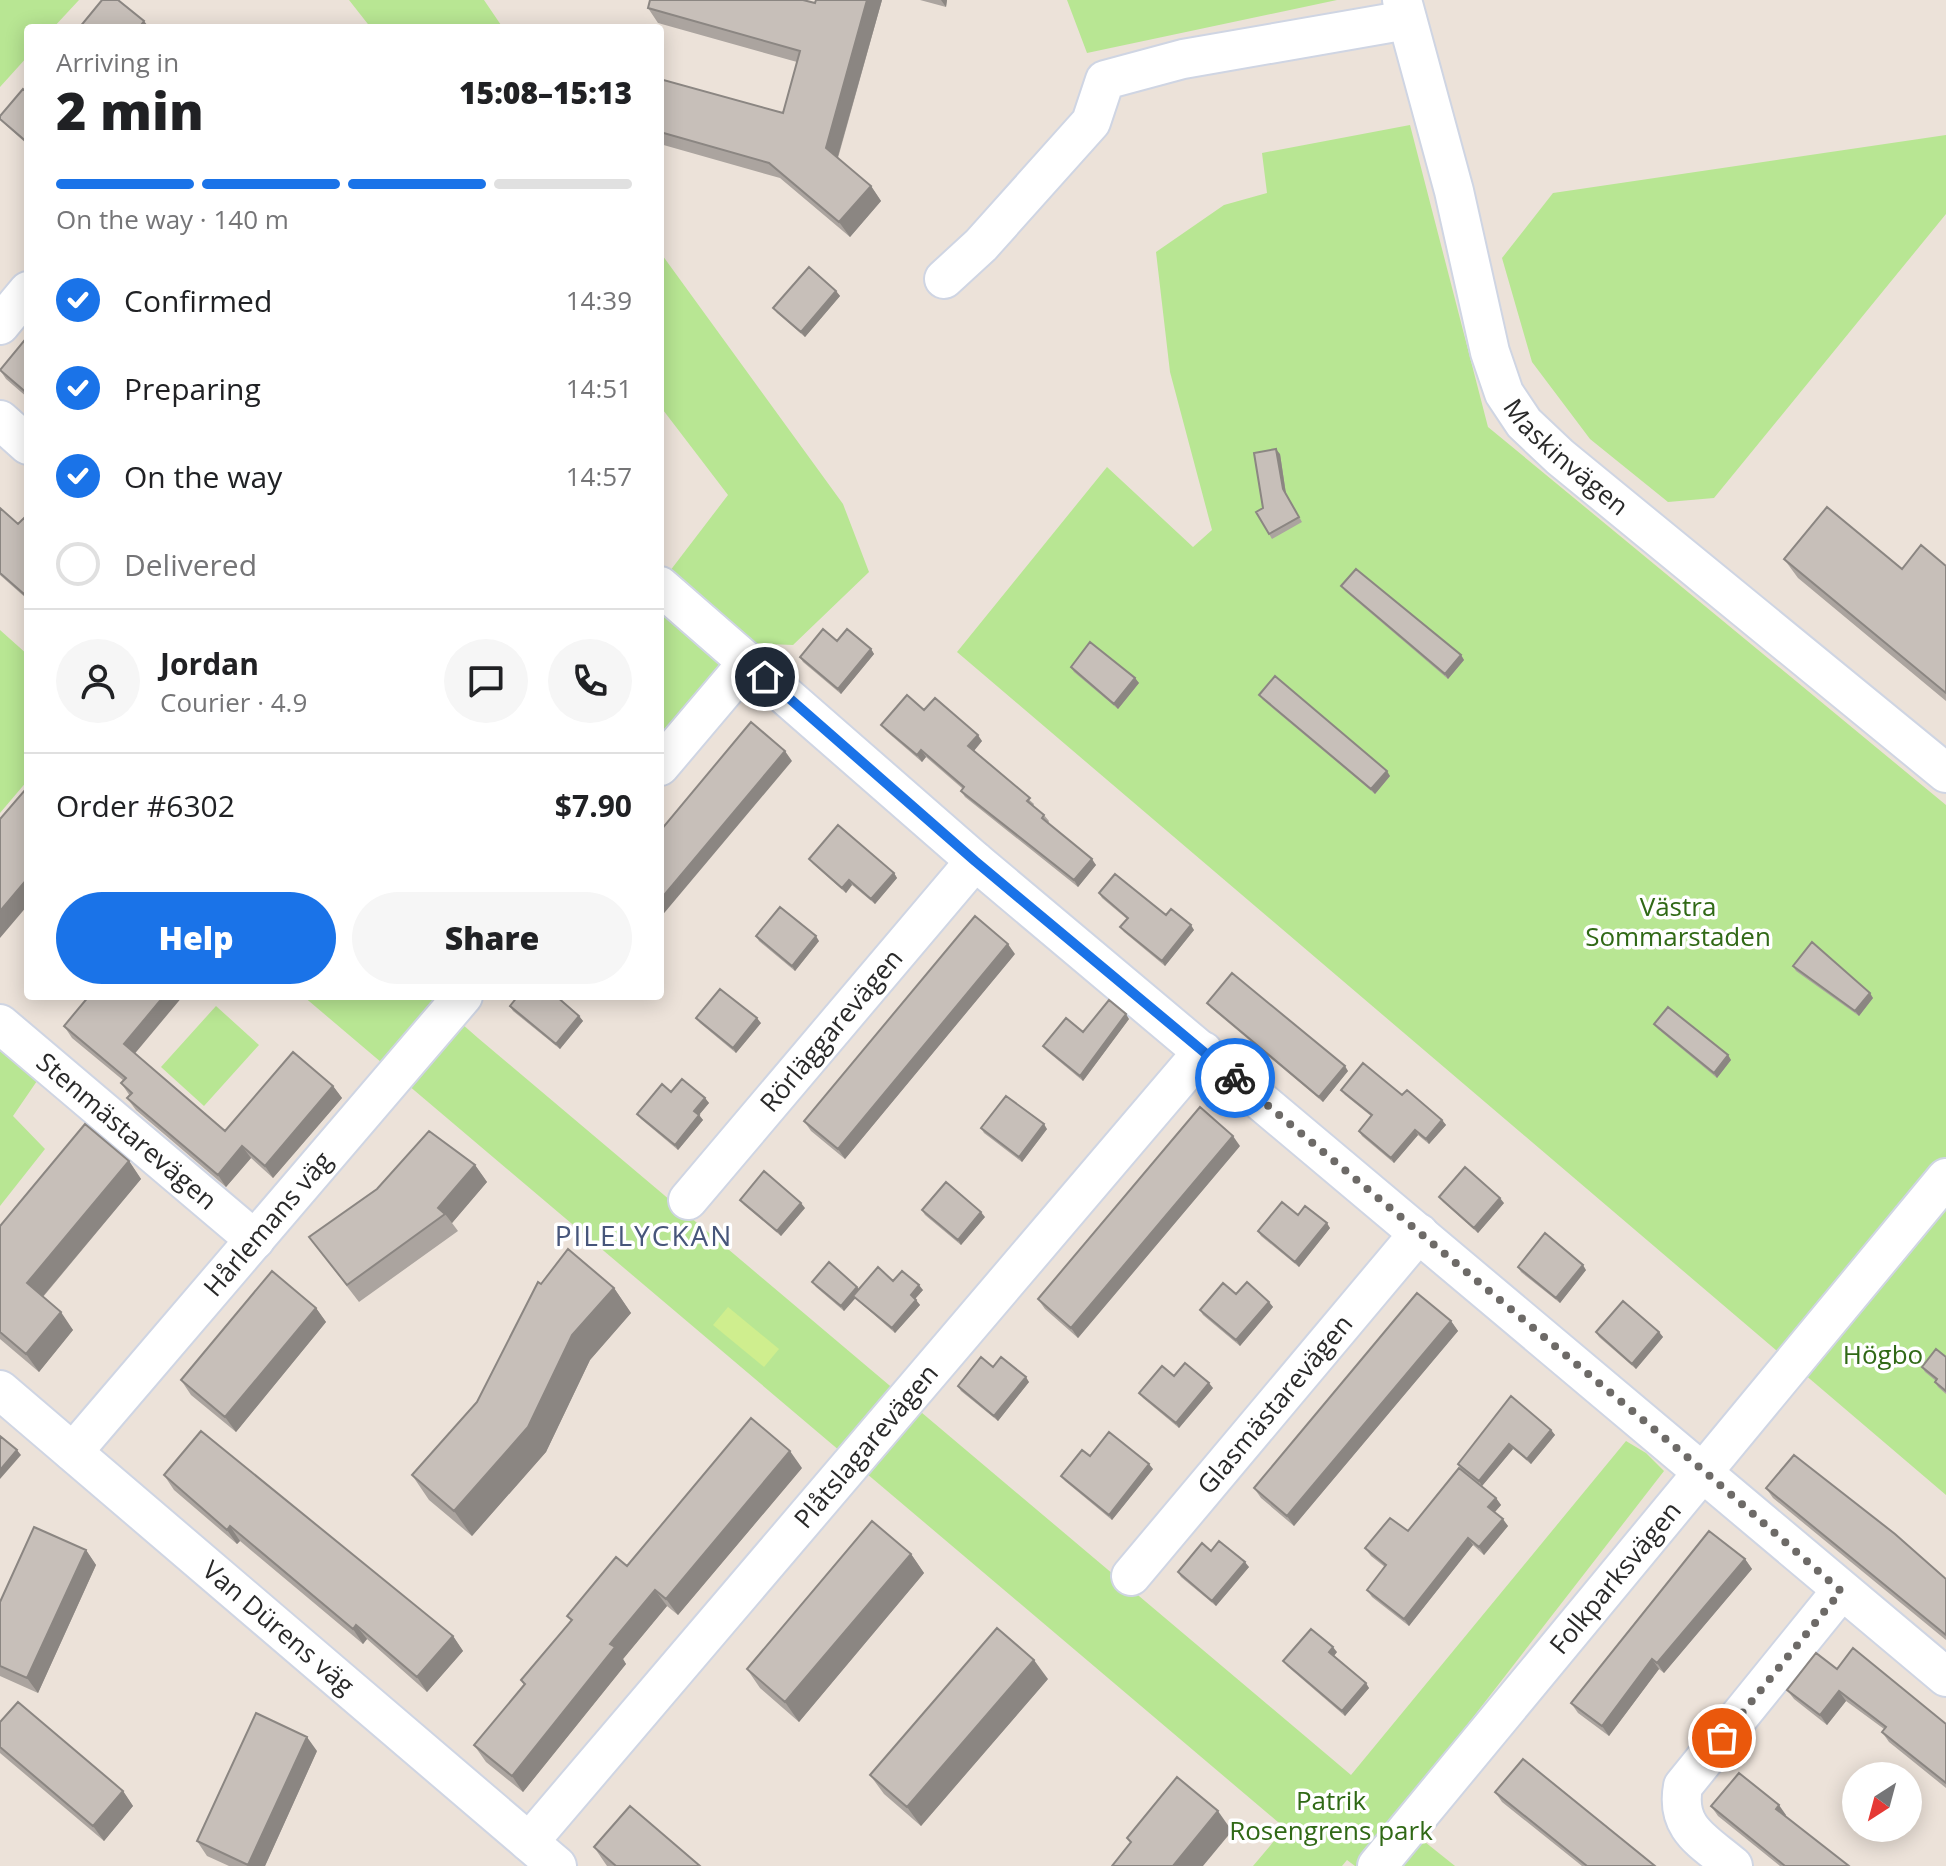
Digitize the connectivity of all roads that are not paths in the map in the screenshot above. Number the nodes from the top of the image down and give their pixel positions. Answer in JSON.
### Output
{"nodes":[{"id":1,"x":1405,"y":10,"type":"edge"},
{"id":2,"x":944,"y":279,"type":"dead end"},
{"id":3,"x":24,"y":296,"type":"edge"},
{"id":4,"x":0,"y":325,"type":"edge"},
{"id":5,"x":0,"y":420,"type":"edge"},
{"id":6,"x":24,"y":441,"type":"edge"},
{"id":7,"x":664,"y":589,"type":"edge"},
{"id":8,"x":748,"y":662,"type":"junction"},
{"id":9,"x":664,"y":761,"type":"edge"},
{"id":10,"x":1946,"y":773,"type":"edge"},
{"id":11,"x":975,"y":861,"type":"junction"},
{"id":12,"x":460,"y":1000,"type":"edge"},
{"id":13,"x":0,"y":1024,"type":"edge"},
{"id":14,"x":1203,"y":1051,"type":"junction"},
{"id":15,"x":1946,"y":1178,"type":"edge"},
{"id":16,"x":688,"y":1200,"type":"dead end"},
{"id":17,"x":1419,"y":1233,"type":"junction"},
{"id":18,"x":255,"y":1240,"type":"junction"},
{"id":19,"x":0,"y":1390,"type":"edge"},
{"id":20,"x":73,"y":1452,"type":"junction"},
{"id":21,"x":1704,"y":1471,"type":"junction"},
{"id":22,"x":1131,"y":1576,"type":"dead end"},
{"id":23,"x":1841,"y":1591,"type":"junction"},
{"id":24,"x":1946,"y":1677,"type":"edge"},
{"id":25,"x":529,"y":1842,"type":"junction"},
{"id":26,"x":557,"y":1866,"type":"edge"},
{"id":27,"x":1377,"y":1866,"type":"edge"},
{"id":28,"x":1733,"y":1866,"type":"edge"}],
"edges":[{"from":1,"to":2,"type":"street"},
{"from":1,"to":10,"type":"street","name":"Maskinvägen"},
{"from":3,"to":4,"type":"street"},
{"from":5,"to":6,"type":"street"},
{"from":7,"to":8,"type":"street"},
{"from":8,"to":9,"type":"street"},
{"from":8,"to":11,"type":"street"},
{"from":11,"to":14,"type":"street"},
{"from":11,"to":16,"type":"street","name":"Rörläggarevägen"},
{"from":12,"to":18,"type":"street","name":"Hårlemans väg"},
{"from":13,"to":18,"type":"street","name":"Stenmästarevägen"},
{"from":14,"to":17,"type":"street"},
{"from":14,"to":25,"type":"street","name":"Plåtslagarevägen"},
{"from":15,"to":21,"type":"street","name":"Folkparksvägen"},
{"from":17,"to":21,"type":"street"},
{"from":17,"to":22,"type":"street","name":"Glasmästarevägen"},
{"from":18,"to":20,"type":"street","name":"Hårlemans väg"},
{"from":19,"to":20,"type":"street","name":"Van Dürens väg"},
{"from":20,"to":25,"type":"street","name":"Van Dürens väg"},
{"from":21,"to":23,"type":"street"},
{"from":21,"to":27,"type":"street","name":"Folkparksvägen"},
{"from":23,"to":24,"type":"street"},
{"from":23,"to":28,"type":"street"},
{"from":25,"to":26,"type":"street","name":"Van Dürens väg"}]}
